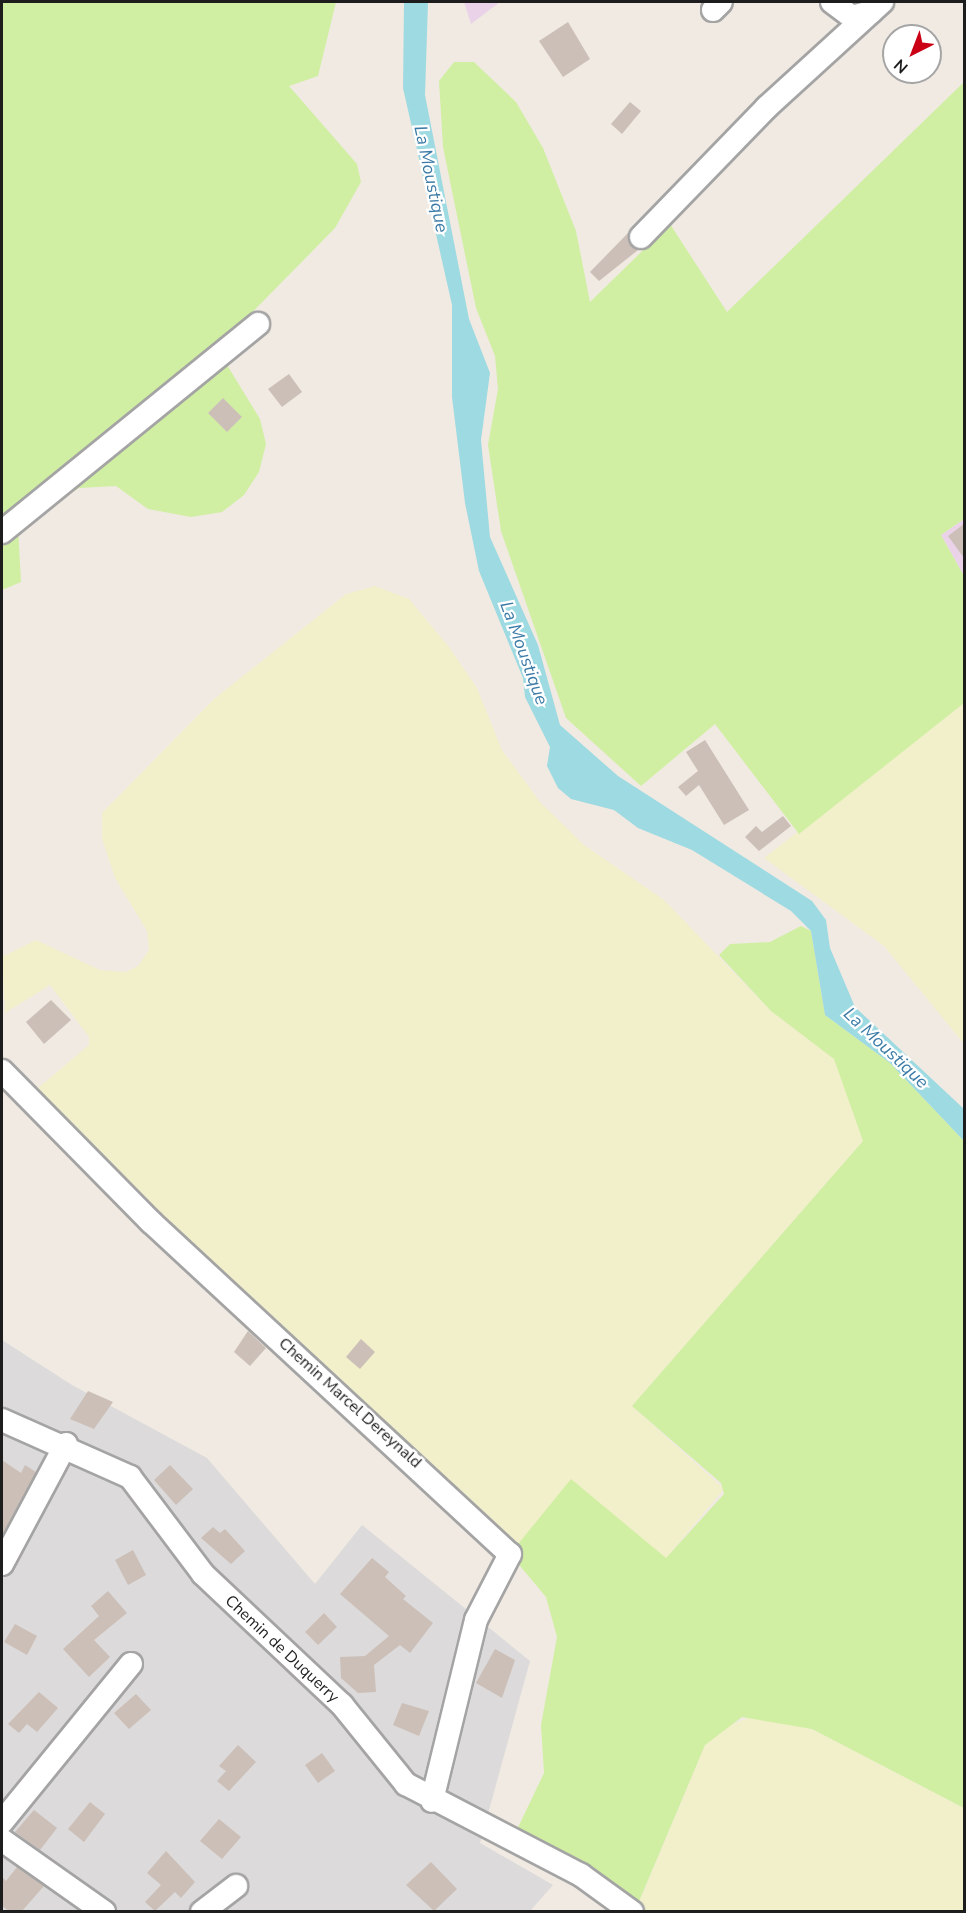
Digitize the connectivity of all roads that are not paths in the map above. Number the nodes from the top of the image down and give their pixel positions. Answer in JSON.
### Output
{"nodes":[{"id":1,"x":832,"y":2,"type":"edge"},
{"id":2,"x":876,"y":7,"type":"edge"},
{"id":3,"x":641,"y":237,"type":"dead end"},
{"id":4,"x":258,"y":324,"type":"dead end"},
{"id":5,"x":2,"y":532,"type":"edge"},
{"id":6,"x":2,"y":1071,"type":"edge"},
{"id":7,"x":2,"y":1420,"type":"edge"},
{"id":8,"x":66,"y":1444,"type":"junction"},
{"id":9,"x":2,"y":1564,"type":"edge"},
{"id":10,"x":131,"y":1664,"type":"dead end"},
{"id":11,"x":432,"y":1801,"type":"junction"},
{"id":12,"x":2,"y":1822,"type":"edge"},
{"id":13,"x":2,"y":1840,"type":"edge"},
{"id":14,"x":236,"y":1886,"type":"dead end"},
{"id":15,"x":104,"y":1911,"type":"edge"},
{"id":16,"x":202,"y":1911,"type":"edge"},
{"id":17,"x":632,"y":1911,"type":"edge"}],
"edges":[{"from":1,"to":2,"type":"street"},
{"from":2,"to":3,"type":"street"},
{"from":4,"to":5,"type":"street"},
{"from":6,"to":11,"type":"street","name":"Chemin Marcel Dereynald"},
{"from":7,"to":8,"type":"street","name":"Chemin de Duquerry"},
{"from":8,"to":9,"type":"street"},
{"from":8,"to":11,"type":"street","name":"Chemin de Duquerry"},
{"from":10,"to":12,"type":"street"},
{"from":11,"to":17,"type":"street","name":"Chemin de Duquerry"},
{"from":13,"to":15,"type":"street"},
{"from":14,"to":16,"type":"street"}]}
